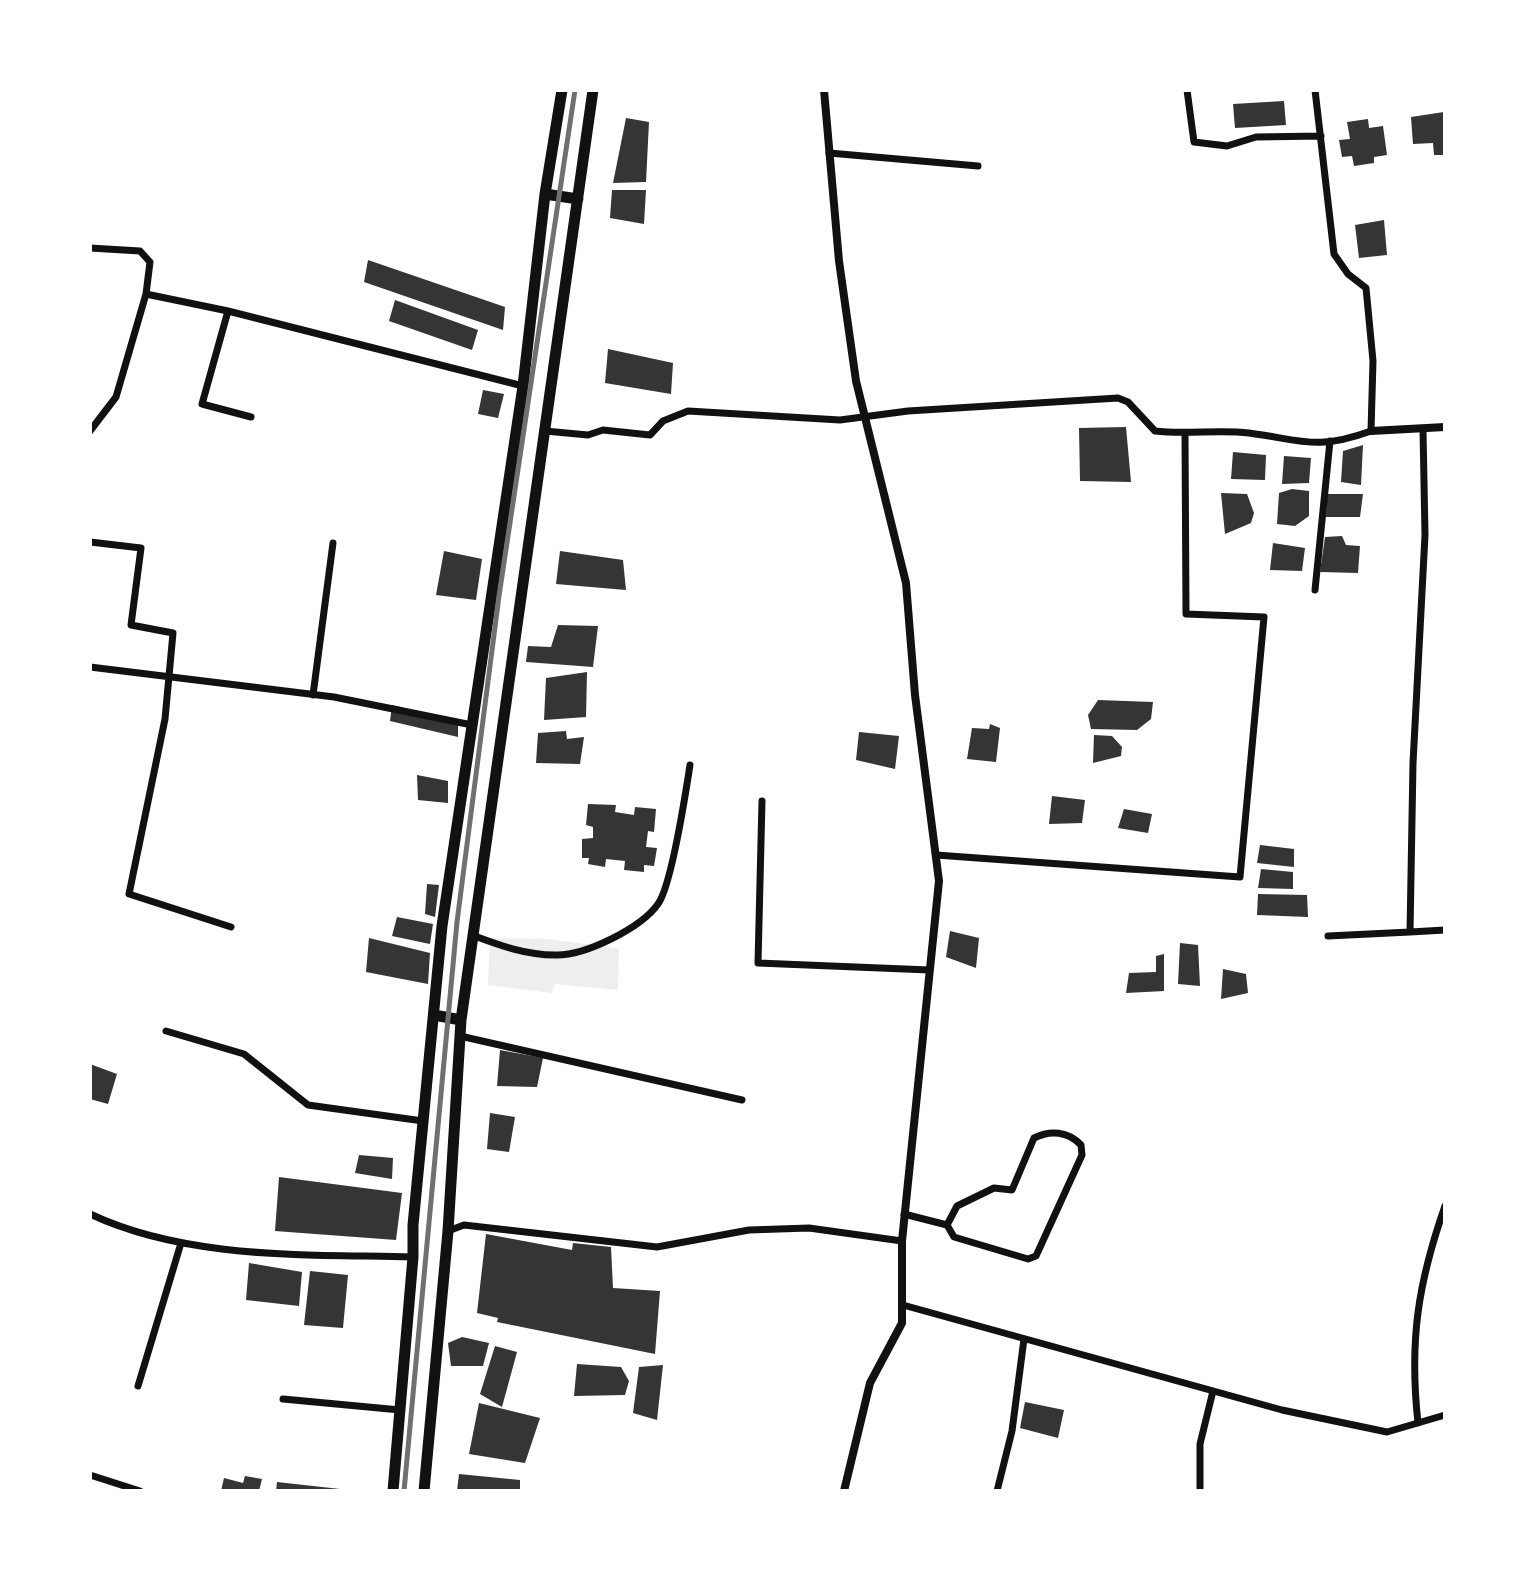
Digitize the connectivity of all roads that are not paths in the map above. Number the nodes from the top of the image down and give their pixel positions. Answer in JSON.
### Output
{"nodes":[{"id":1,"x":562,"y":90,"type":"edge"},
{"id":2,"x":593,"y":90,"type":"edge"},
{"id":3,"x":824,"y":90,"type":"edge"},
{"id":4,"x":1187,"y":90,"type":"edge"},
{"id":5,"x":1315,"y":90,"type":"edge"},
{"id":6,"x":1321,"y":136,"type":"junction"},
{"id":7,"x":829,"y":153,"type":"junction"},
{"id":8,"x":978,"y":166,"type":"dead end"},
{"id":9,"x":545,"y":194,"type":"junction"},
{"id":10,"x":578,"y":199,"type":"junction"},
{"id":11,"x":90,"y":248,"type":"edge"},
{"id":12,"x":146,"y":294,"type":"junction"},
{"id":13,"x":228,"y":311,"type":"junction"},
{"id":14,"x":523,"y":386,"type":"junction"},
{"id":15,"x":864,"y":416,"type":"junction"},
{"id":16,"x":251,"y":417,"type":"dead end"},
{"id":17,"x":1445,"y":427,"type":"edge"},
{"id":18,"x":1423,"y":430,"type":"junction"},
{"id":19,"x":90,"y":431,"type":"edge"},
{"id":20,"x":545,"y":431,"type":"junction"},
{"id":21,"x":1371,"y":431,"type":"junction"},
{"id":22,"x":1185,"y":434,"type":"junction"},
{"id":23,"x":1330,"y":441,"type":"junction"},
{"id":24,"x":90,"y":542,"type":"edge"},
{"id":25,"x":333,"y":543,"type":"dead end"},
{"id":26,"x":1315,"y":590,"type":"dead end"},
{"id":27,"x":90,"y":667,"type":"edge"},
{"id":28,"x":172,"y":675,"type":"junction"},
{"id":29,"x":313,"y":695,"type":"junction"},
{"id":30,"x":472,"y":725,"type":"junction"},
{"id":31,"x":690,"y":765,"type":"dead end"},
{"id":32,"x":762,"y":801,"type":"dead end"},
{"id":33,"x":936,"y":855,"type":"junction"},
{"id":34,"x":231,"y":927,"type":"dead end"},
{"id":35,"x":1445,"y":930,"type":"edge"},
{"id":36,"x":1410,"y":932,"type":"junction"},
{"id":37,"x":472,"y":935,"type":"junction"},
{"id":38,"x":1328,"y":936,"type":"dead end"},
{"id":39,"x":929,"y":970,"type":"junction"},
{"id":40,"x":434,"y":1015,"type":"junction"},
{"id":41,"x":461,"y":1020,"type":"junction"},
{"id":42,"x":166,"y":1031,"type":"dead end"},
{"id":43,"x":460,"y":1036,"type":"junction"},
{"id":44,"x":742,"y":1100,"type":"dead end"},
{"id":45,"x":423,"y":1121,"type":"junction"},
{"id":46,"x":1445,"y":1206,"type":"edge"},
{"id":47,"x":90,"y":1214,"type":"edge"},
{"id":48,"x":904,"y":1214,"type":"junction"},
{"id":49,"x":947,"y":1225,"type":"junction"},
{"id":50,"x":448,"y":1231,"type":"junction"},
{"id":51,"x":902,"y":1241,"type":"junction"},
{"id":52,"x":181,"y":1243,"type":"junction"},
{"id":53,"x":413,"y":1257,"type":"junction"},
{"id":54,"x":903,"y":1305,"type":"junction"},
{"id":55,"x":1024,"y":1339,"type":"junction"},
{"id":56,"x":138,"y":1386,"type":"dead end"},
{"id":57,"x":1213,"y":1391,"type":"junction"},
{"id":58,"x":283,"y":1399,"type":"dead end"},
{"id":59,"x":400,"y":1410,"type":"junction"},
{"id":60,"x":1445,"y":1415,"type":"edge"},
{"id":61,"x":1418,"y":1423,"type":"junction"},
{"id":62,"x":90,"y":1475,"type":"edge"},
{"id":63,"x":140,"y":1491,"type":"edge"},
{"id":64,"x":393,"y":1491,"type":"edge"},
{"id":65,"x":424,"y":1491,"type":"edge"},
{"id":66,"x":844,"y":1491,"type":"edge"},
{"id":67,"x":997,"y":1491,"type":"edge"},
{"id":68,"x":1200,"y":1491,"type":"edge"}],
"edges":[{"from":1,"to":9,"type":"main road"},
{"from":2,"to":10,"type":"main road"},
{"from":3,"to":7,"type":"street"},
{"from":4,"to":6,"type":"street"},
{"from":5,"to":6,"type":"street"},
{"from":6,"to":21,"type":"street"},
{"from":7,"to":8,"type":"street"},
{"from":7,"to":15,"type":"street"},
{"from":9,"to":10,"type":"main road"},
{"from":9,"to":14,"type":"main road"},
{"from":10,"to":20,"type":"main road"},
{"from":11,"to":12,"type":"street"},
{"from":12,"to":13,"type":"street"},
{"from":12,"to":19,"type":"street"},
{"from":13,"to":14,"type":"street"},
{"from":13,"to":16,"type":"street"},
{"from":14,"to":30,"type":"main road"},
{"from":15,"to":20,"type":"street"},
{"from":15,"to":22,"type":"street"},
{"from":15,"to":33,"type":"street"},
{"from":17,"to":18,"type":"street"},
{"from":18,"to":21,"type":"street"},
{"from":18,"to":36,"type":"street"},
{"from":20,"to":37,"type":"main road"},
{"from":21,"to":23,"type":"street"},
{"from":22,"to":23,"type":"street"},
{"from":22,"to":33,"type":"street"},
{"from":23,"to":26,"type":"street"},
{"from":24,"to":28,"type":"street"},
{"from":25,"to":29,"type":"street"},
{"from":27,"to":28,"type":"street"},
{"from":28,"to":29,"type":"street"},
{"from":28,"to":34,"type":"street"},
{"from":29,"to":30,"type":"street"},
{"from":30,"to":40,"type":"main road"},
{"from":31,"to":37,"type":"street"},
{"from":32,"to":39,"type":"street"},
{"from":33,"to":39,"type":"street"},
{"from":35,"to":36,"type":"street"},
{"from":36,"to":38,"type":"street"},
{"from":37,"to":41,"type":"main road"},
{"from":39,"to":48,"type":"street"},
{"from":40,"to":41,"type":"main road"},
{"from":40,"to":45,"type":"main road"},
{"from":41,"to":43,"type":"main road"},
{"from":42,"to":45,"type":"street"},
{"from":43,"to":44,"type":"street"},
{"from":43,"to":50,"type":"main road"},
{"from":45,"to":53,"type":"main road"},
{"from":46,"to":61,"type":"street"},
{"from":47,"to":52,"type":"street"},
{"from":48,"to":49,"type":"street"},
{"from":48,"to":51,"type":"street"},
{"from":49,"to":49,"type":"street"},
{"from":50,"to":51,"type":"street"},
{"from":50,"to":65,"type":"main road"},
{"from":51,"to":54,"type":"street"},
{"from":52,"to":53,"type":"street"},
{"from":52,"to":56,"type":"street"},
{"from":53,"to":59,"type":"main road"},
{"from":54,"to":55,"type":"street"},
{"from":54,"to":66,"type":"street"},
{"from":55,"to":57,"type":"street"},
{"from":55,"to":67,"type":"street"},
{"from":57,"to":61,"type":"street"},
{"from":57,"to":68,"type":"street"},
{"from":58,"to":59,"type":"street"},
{"from":59,"to":64,"type":"main road"},
{"from":60,"to":61,"type":"street"},
{"from":62,"to":63,"type":"street"}]}
